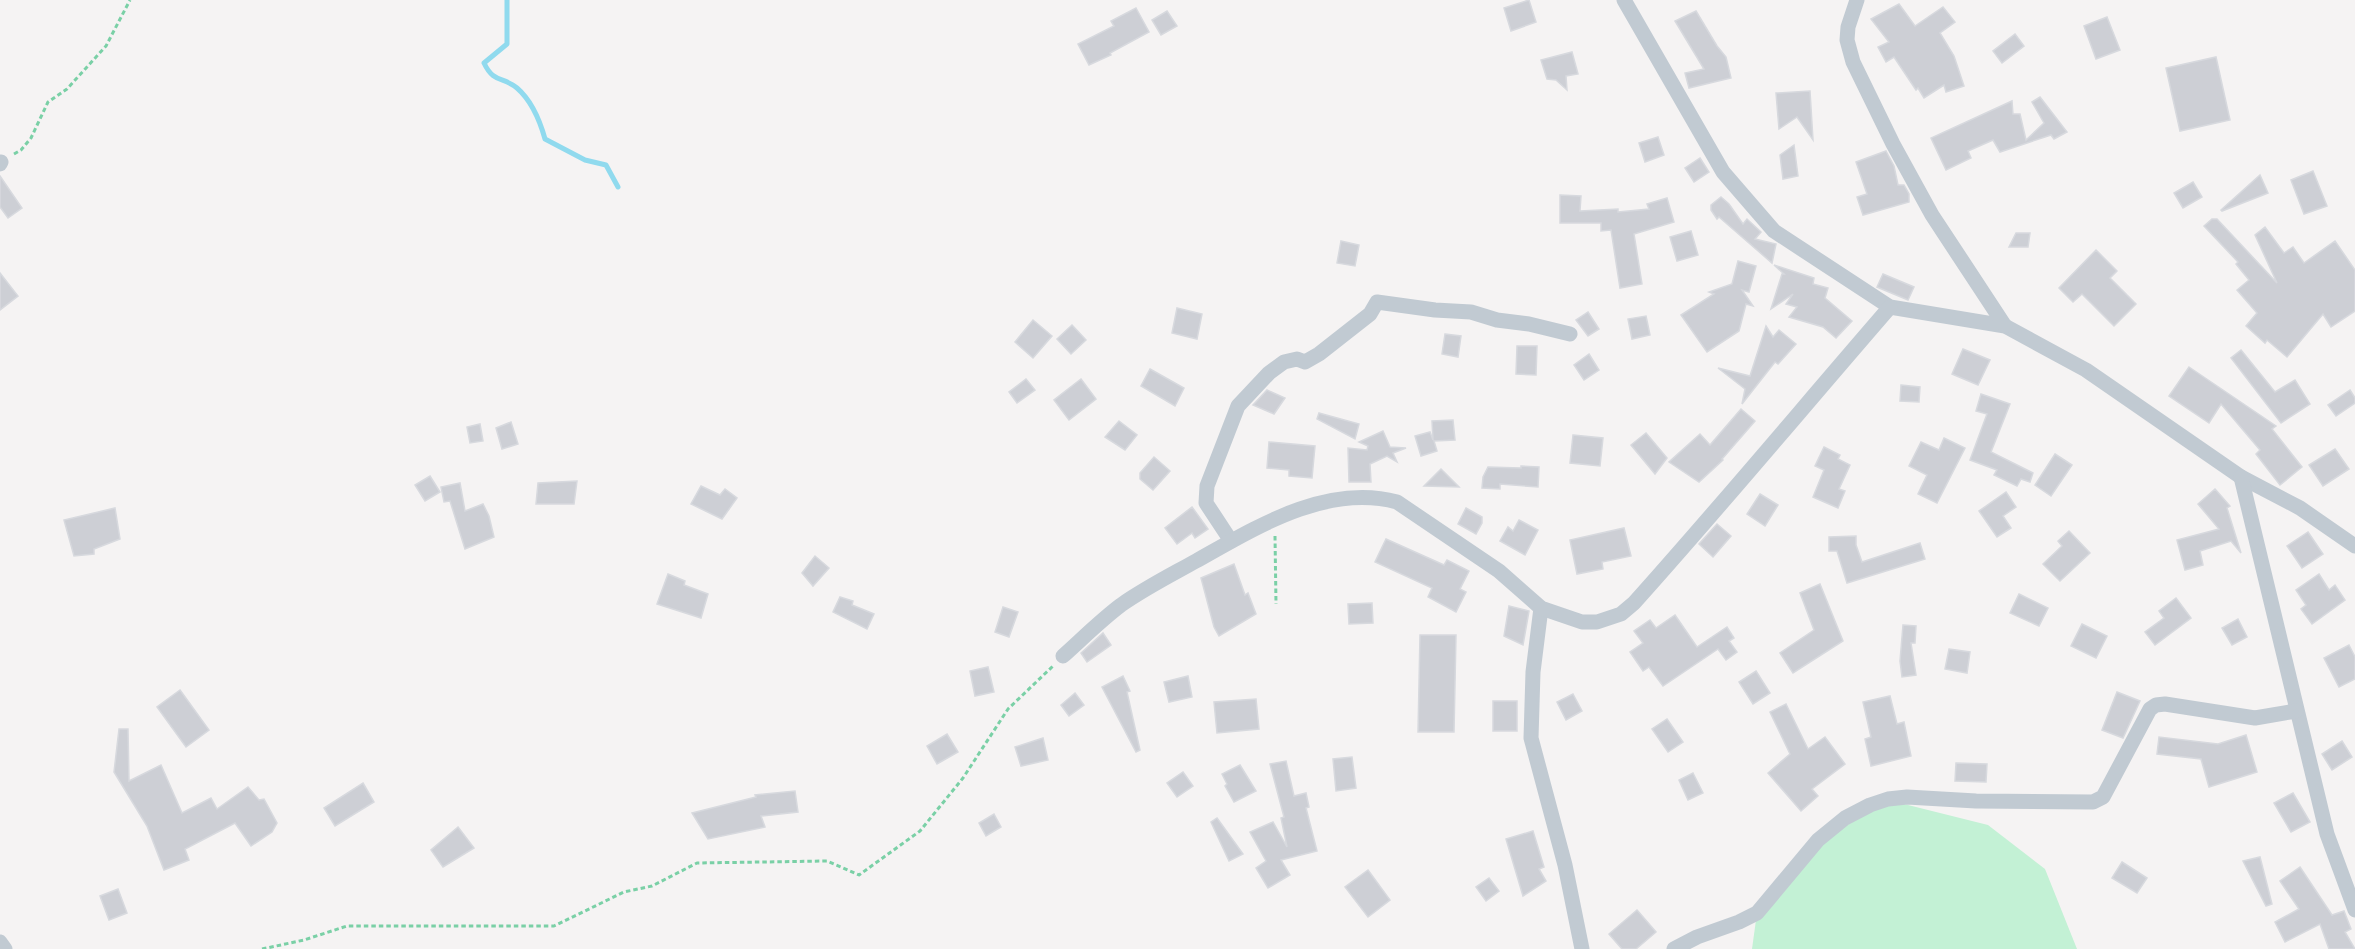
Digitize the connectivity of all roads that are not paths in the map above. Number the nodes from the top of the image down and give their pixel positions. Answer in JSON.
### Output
{"nodes":[{"id":1,"x":1624,"y":0,"type":"edge"},
{"id":2,"x":1857,"y":0,"type":"edge"},
{"id":3,"x":1890,"y":307,"type":"junction"},
{"id":4,"x":2005,"y":326,"type":"junction"},
{"id":5,"x":1570,"y":334,"type":"dead end"},
{"id":6,"x":2241,"y":477,"type":"junction"},
{"id":7,"x":1231,"y":540,"type":"junction"},
{"id":8,"x":2355,"y":546,"type":"edge"},
{"id":9,"x":1541,"y":608,"type":"junction"},
{"id":10,"x":1063,"y":656,"type":"road end"},
{"id":11,"x":2296,"y":711,"type":"junction"},
{"id":12,"x":2355,"y":909,"type":"edge"},
{"id":13,"x":0,"y":942,"type":"edge"},
{"id":14,"x":5,"y":949,"type":"edge"},
{"id":15,"x":1582,"y":949,"type":"edge"},
{"id":16,"x":1674,"y":949,"type":"edge"}],
"edges":[{"from":1,"to":3,"type":"street"},
{"from":2,"to":4,"type":"street"},
{"from":3,"to":4,"type":"street"},
{"from":3,"to":9,"type":"street"},
{"from":4,"to":6,"type":"street"},
{"from":5,"to":7,"type":"street"},
{"from":6,"to":8,"type":"street"},
{"from":6,"to":11,"type":"street"},
{"from":7,"to":9,"type":"street"},
{"from":7,"to":10,"type":"street"},
{"from":9,"to":15,"type":"street"},
{"from":11,"to":12,"type":"street"},
{"from":11,"to":16,"type":"street"},
{"from":13,"to":14,"type":"street"}]}
